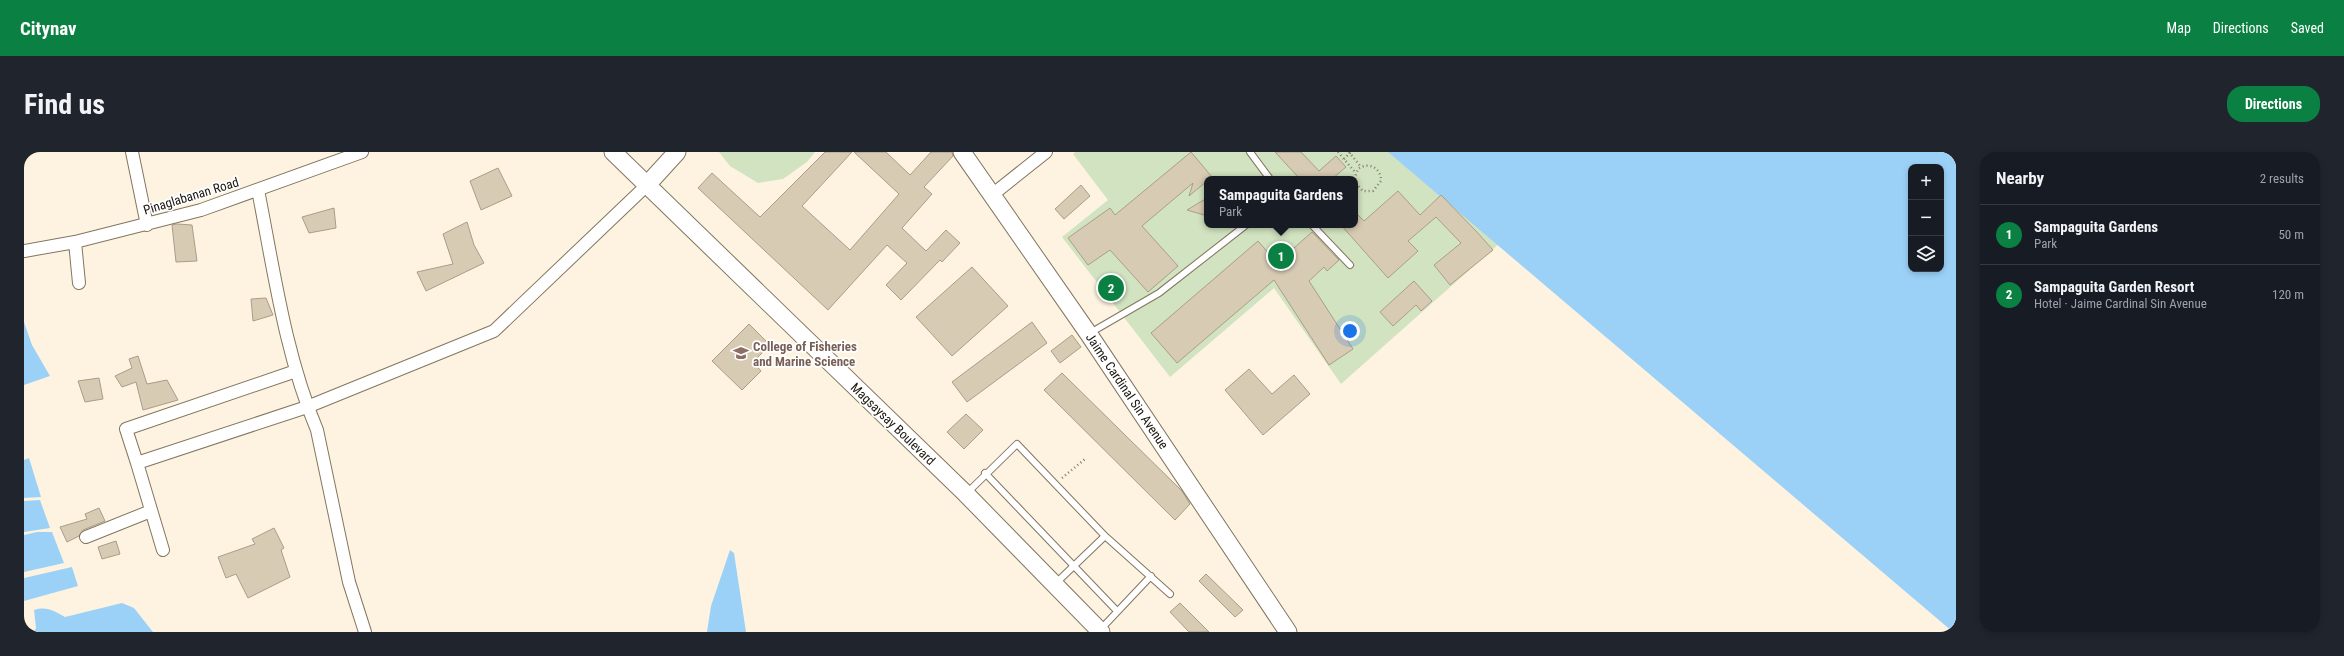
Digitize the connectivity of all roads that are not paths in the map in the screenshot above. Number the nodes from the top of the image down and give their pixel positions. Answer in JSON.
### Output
{"nodes":[{"id":1,"x":132,"y":152,"type":"edge"},
{"id":2,"x":362,"y":152,"type":"edge"},
{"id":3,"x":614,"y":152,"type":"edge"},
{"id":4,"x":677,"y":152,"type":"edge"},
{"id":5,"x":962,"y":152,"type":"edge"},
{"id":6,"x":1046,"y":152,"type":"edge"},
{"id":7,"x":1250,"y":152,"type":"edge"},
{"id":8,"x":1268,"y":176,"type":"edge"},
{"id":9,"x":646,"y":186,"type":"junction"},
{"id":10,"x":258,"y":190,"type":"junction"},
{"id":11,"x":992,"y":195,"type":"junction"},
{"id":12,"x":147,"y":225,"type":"junction"},
{"id":13,"x":1242,"y":228,"type":"edge"},
{"id":14,"x":1315,"y":228,"type":"edge"},
{"id":15,"x":75,"y":242,"type":"junction"},
{"id":16,"x":24,"y":251,"type":"edge"},
{"id":17,"x":1350,"y":265,"type":"dead end"},
{"id":18,"x":79,"y":283,"type":"dead end"},
{"id":19,"x":1088,"y":333,"type":"junction"},
{"id":20,"x":296,"y":371,"type":"junction"},
{"id":21,"x":307,"y":407,"type":"junction"},
{"id":22,"x":137,"y":463,"type":"junction"},
{"id":23,"x":985,"y":473,"type":"junction"},
{"id":24,"x":966,"y":494,"type":"junction"},
{"id":25,"x":151,"y":511,"type":"junction"},
{"id":26,"x":1105,"y":536,"type":"junction"},
{"id":27,"x":86,"y":537,"type":"dead end"},
{"id":28,"x":163,"y":550,"type":"dead end"},
{"id":29,"x":1075,"y":565,"type":"junction"},
{"id":30,"x":1151,"y":576,"type":"junction"},
{"id":31,"x":1054,"y":586,"type":"junction"},
{"id":32,"x":1170,"y":594,"type":"dead end"},
{"id":33,"x":1118,"y":611,"type":"junction"},
{"id":34,"x":1100,"y":631,"type":"edge"},
{"id":35,"x":365,"y":632,"type":"edge"},
{"id":36,"x":1288,"y":632,"type":"edge"}],
"edges":[{"from":1,"to":12,"type":"street"},
{"from":2,"to":10,"type":"street","name":"Pinaglabanan Road"},
{"from":3,"to":9,"type":"main road","name":"Magsaysay Boulevard"},
{"from":4,"to":9,"type":"main road"},
{"from":5,"to":11,"type":"main road","name":"Jaime Cardinal Sin Avenue"},
{"from":6,"to":11,"type":"street"},
{"from":7,"to":8,"type":"lane"},
{"from":9,"to":21,"type":"street"},
{"from":9,"to":24,"type":"main road","name":"Magsaysay Boulevard"},
{"from":10,"to":12,"type":"street","name":"Pinaglabanan Road"},
{"from":10,"to":20,"type":"street"},
{"from":11,"to":19,"type":"main road","name":"Jaime Cardinal Sin Avenue"},
{"from":12,"to":15,"type":"street","name":"Pinaglabanan Road"},
{"from":13,"to":19,"type":"lane"},
{"from":14,"to":17,"type":"lane"},
{"from":15,"to":16,"type":"street","name":"Pinaglabanan Road"},
{"from":15,"to":18,"type":"street"},
{"from":19,"to":36,"type":"main road","name":"Jaime Cardinal Sin Avenue"},
{"from":20,"to":21,"type":"street"},
{"from":20,"to":22,"type":"street"},
{"from":21,"to":22,"type":"street"},
{"from":21,"to":35,"type":"street"},
{"from":22,"to":25,"type":"street"},
{"from":23,"to":24,"type":"lane"},
{"from":23,"to":26,"type":"lane"},
{"from":23,"to":29,"type":"lane"},
{"from":24,"to":31,"type":"main road","name":"Magsaysay Boulevard"},
{"from":25,"to":27,"type":"street"},
{"from":25,"to":28,"type":"street"},
{"from":26,"to":29,"type":"lane"},
{"from":26,"to":30,"type":"lane"},
{"from":29,"to":31,"type":"lane"},
{"from":29,"to":33,"type":"lane"},
{"from":30,"to":32,"type":"lane"},
{"from":30,"to":33,"type":"lane"},
{"from":31,"to":34,"type":"main road","name":"Magsaysay Boulevard"},
{"from":33,"to":34,"type":"lane"}]}
